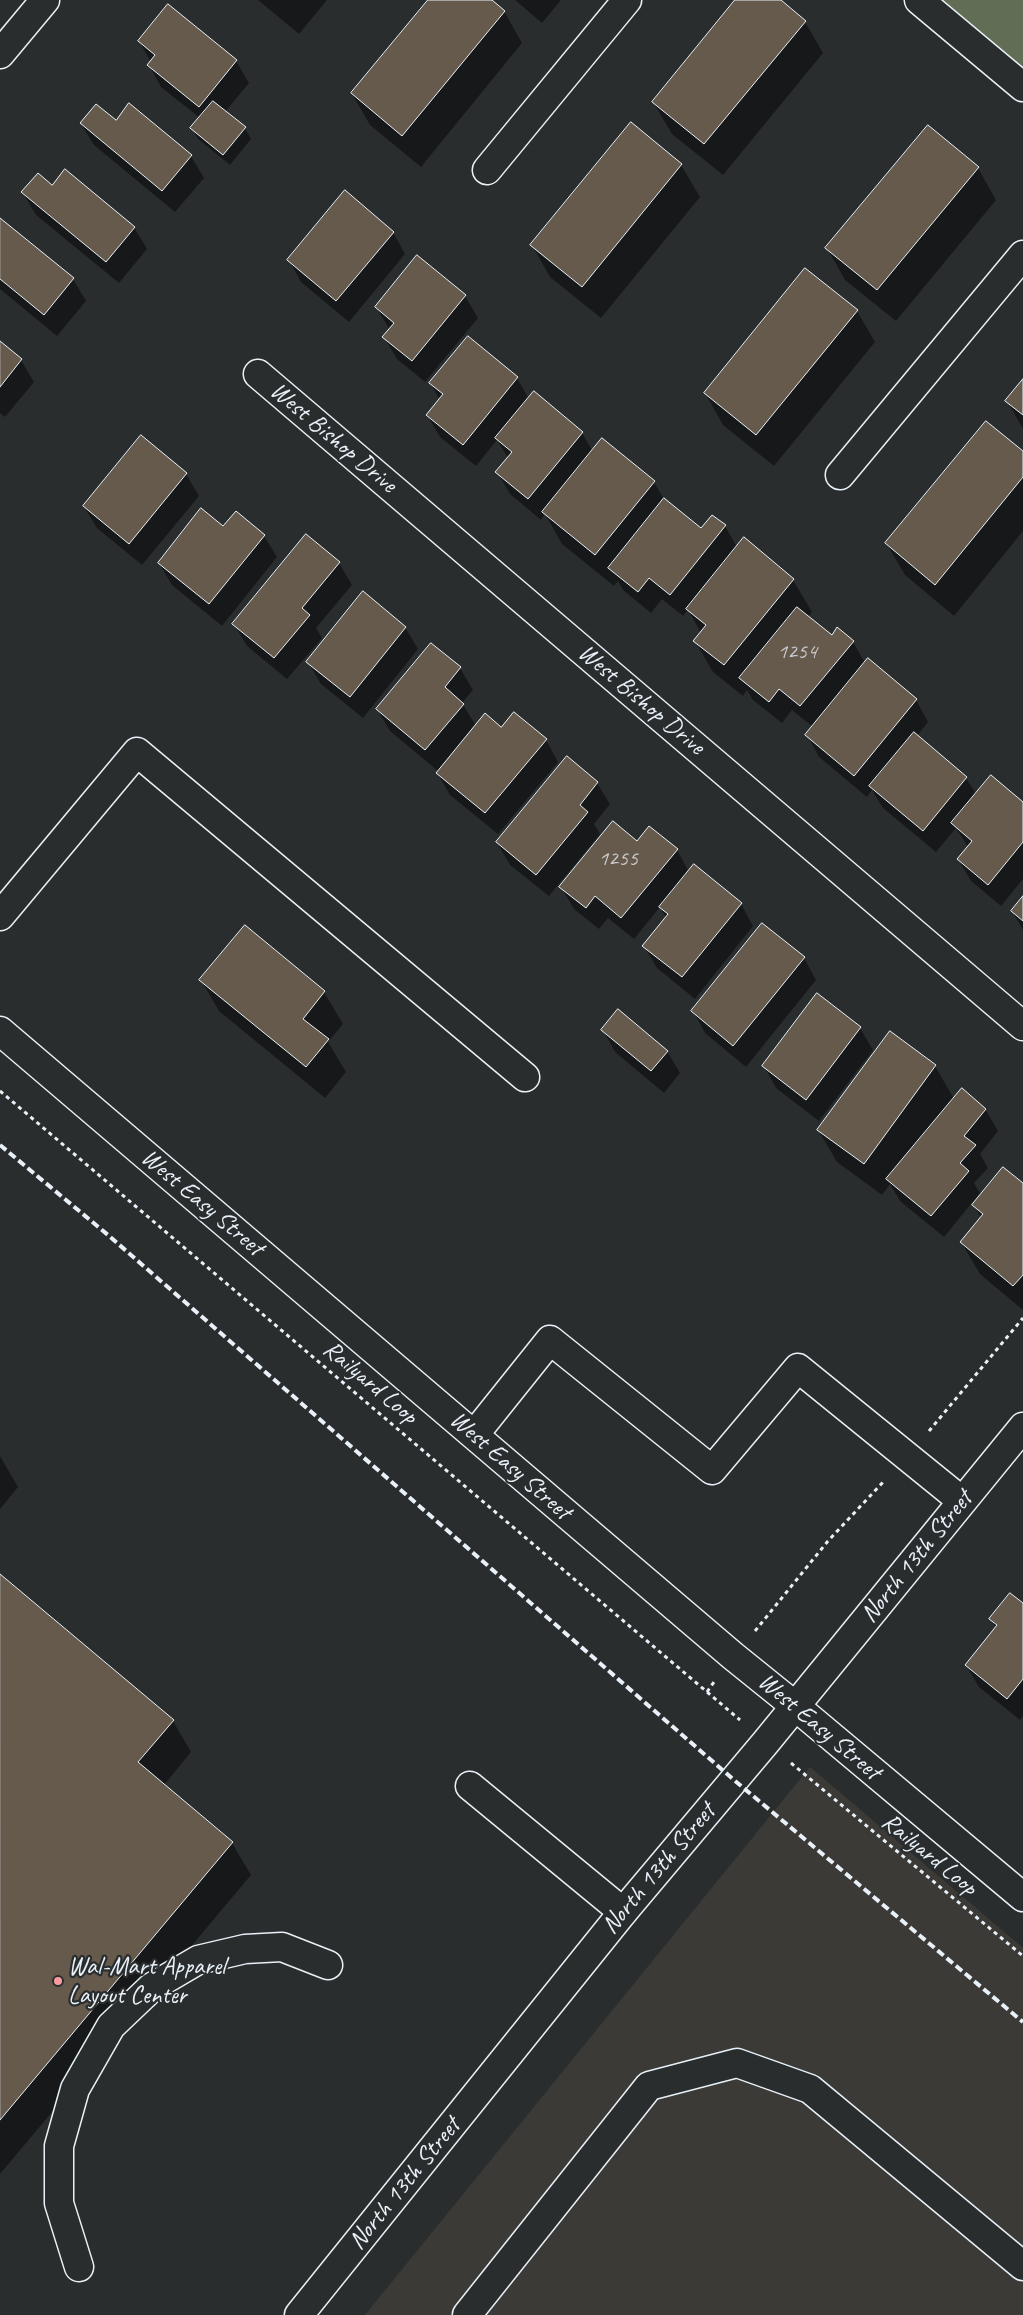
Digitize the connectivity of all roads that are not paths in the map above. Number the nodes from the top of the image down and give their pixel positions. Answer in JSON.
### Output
{"nodes":[{"id":1,"x":45,"y":0,"type":"edge"},
{"id":2,"x":627,"y":0,"type":"edge"},
{"id":3,"x":919,"y":0,"type":"edge"},
{"id":4,"x":0,"y":54,"type":"edge"},
{"id":5,"x":1023,"y":87,"type":"edge"},
{"id":6,"x":487,"y":170,"type":"dead end"},
{"id":7,"x":1023,"y":255,"type":"edge"},
{"id":8,"x":258,"y":374,"type":"dead end"},
{"id":9,"x":840,"y":475,"type":"dead end"},
{"id":10,"x":0,"y":916,"type":"edge"},
{"id":11,"x":1023,"y":1026,"type":"edge"},
{"id":12,"x":0,"y":1031,"type":"edge"},
{"id":13,"x":525,"y":1077,"type":"dead end"},
{"id":14,"x":1023,"y":1427,"type":"edge"},
{"id":15,"x":474,"y":1435,"type":"junction"},
{"id":16,"x":962,"y":1501,"type":"junction"},
{"id":17,"x":795,"y":1706,"type":"junction"},
{"id":18,"x":470,"y":1786,"type":"dead end"},
{"id":19,"x":1023,"y":1897,"type":"edge"},
{"id":20,"x":623,"y":1912,"type":"junction"},
{"id":21,"x":328,"y":1965,"type":"dead end"},
{"id":22,"x":1023,"y":2266,"type":"edge"},
{"id":23,"x":79,"y":2267,"type":"dead end"},
{"id":24,"x":300,"y":2315,"type":"edge"},
{"id":25,"x":467,"y":2315,"type":"edge"}],
"edges":[{"from":1,"to":4,"type":"street"},
{"from":2,"to":6,"type":"street"},
{"from":3,"to":5,"type":"street"},
{"from":7,"to":9,"type":"street"},
{"from":8,"to":11,"type":"street","name":"West Bishop Drive"},
{"from":10,"to":13,"type":"street"},
{"from":12,"to":15,"type":"street","name":"West Easy Street"},
{"from":14,"to":16,"type":"street","name":"North 13th Street"},
{"from":15,"to":16,"type":"street"},
{"from":15,"to":17,"type":"street","name":"West Easy Street"},
{"from":16,"to":17,"type":"street","name":"North 13th Street"},
{"from":17,"to":19,"type":"street","name":"West Easy Street"},
{"from":17,"to":20,"type":"street","name":"North 13th Street"},
{"from":18,"to":20,"type":"street"},
{"from":20,"to":24,"type":"street","name":"North 13th Street"},
{"from":21,"to":23,"type":"street"},
{"from":22,"to":25,"type":"street"}]}
